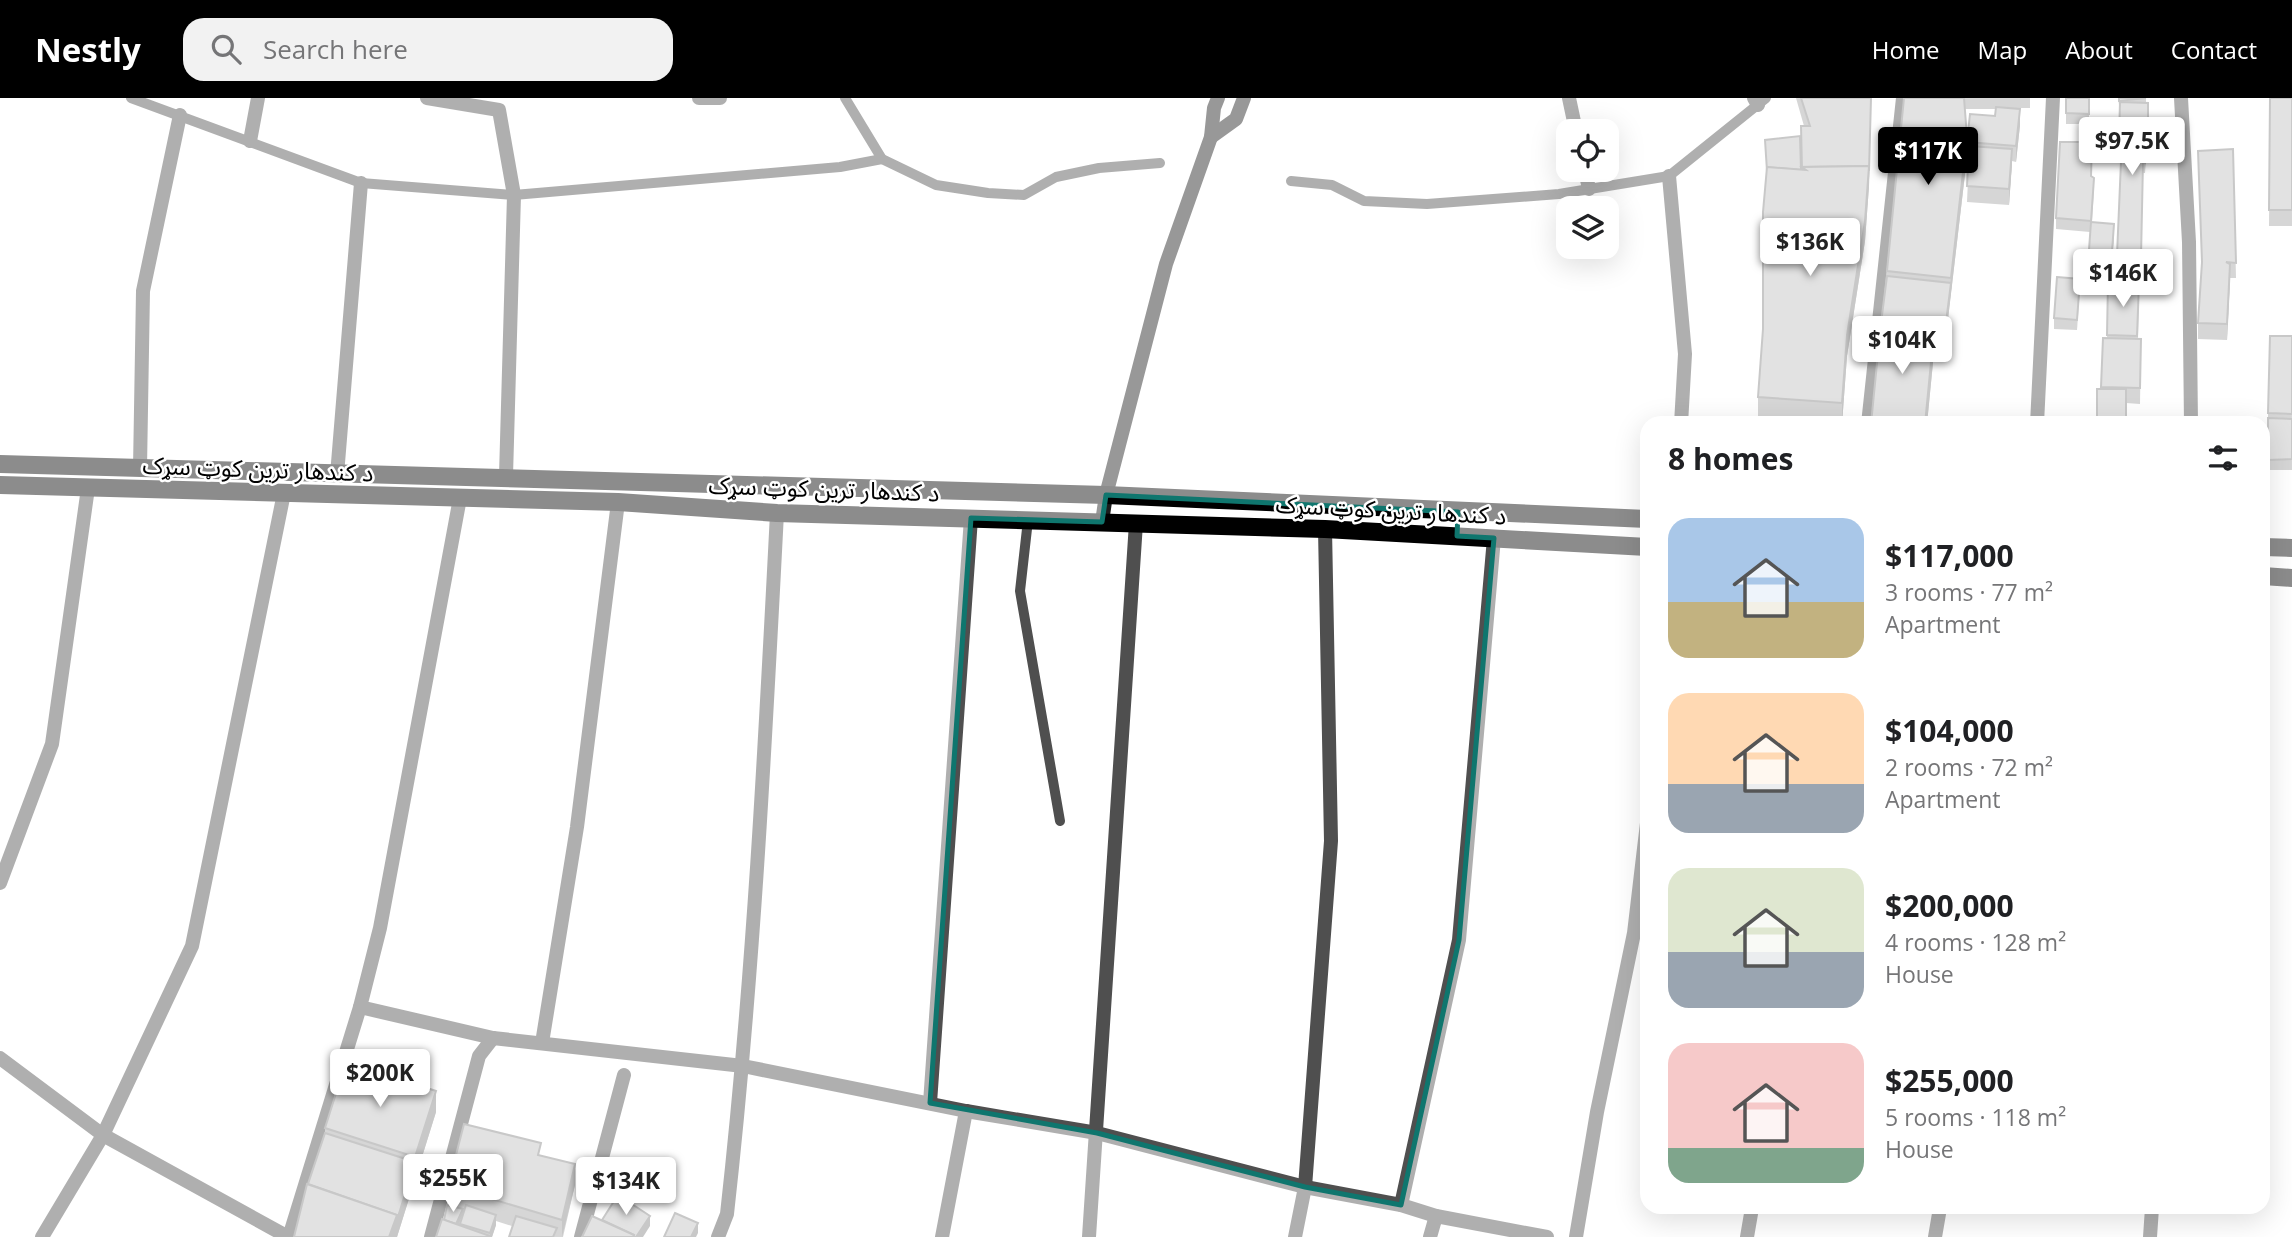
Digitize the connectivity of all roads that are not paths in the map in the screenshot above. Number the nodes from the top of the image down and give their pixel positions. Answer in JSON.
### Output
{"nodes":[{"id":1,"x":131,"y":98,"type":"edge"},
{"id":2,"x":258,"y":98,"type":"edge"},
{"id":3,"x":427,"y":98,"type":"edge"},
{"id":4,"x":699,"y":98,"type":"edge"},
{"id":5,"x":720,"y":98,"type":"edge"},
{"id":6,"x":845,"y":98,"type":"edge"},
{"id":7,"x":1218,"y":98,"type":"edge"},
{"id":8,"x":1244,"y":98,"type":"edge"},
{"id":9,"x":1569,"y":98,"type":"edge"},
{"id":10,"x":1903,"y":98,"type":"edge"},
{"id":11,"x":2053,"y":98,"type":"edge"},
{"id":12,"x":2181,"y":98,"type":"edge"},
{"id":13,"x":1759,"y":100,"type":"edge"},
{"id":14,"x":461,"y":101,"type":"edge"},
{"id":15,"x":180,"y":115,"type":"junction"},
{"id":16,"x":1573,"y":119,"type":"edge"},
{"id":17,"x":1212,"y":137,"type":"junction"},
{"id":18,"x":250,"y":141,"type":"junction"},
{"id":19,"x":882,"y":159,"type":"junction"},
{"id":20,"x":1160,"y":163,"type":"dead end"},
{"id":21,"x":1669,"y":176,"type":"junction"},
{"id":22,"x":1291,"y":181,"type":"dead end"},
{"id":23,"x":1587,"y":182,"type":"edge"},
{"id":24,"x":361,"y":183,"type":"junction"},
{"id":25,"x":1589,"y":190,"type":"junction"},
{"id":26,"x":514,"y":195,"type":"junction"},
{"id":27,"x":1681,"y":416,"type":"edge"},
{"id":28,"x":1869,"y":416,"type":"edge"},
{"id":29,"x":2037,"y":416,"type":"edge"},
{"id":30,"x":2191,"y":416,"type":"edge"},
{"id":31,"x":0,"y":464,"type":"edge"},
{"id":32,"x":44,"y":465,"type":"junction"},
{"id":33,"x":140,"y":468,"type":"junction"},
{"id":34,"x":337,"y":475,"type":"junction"},
{"id":35,"x":506,"y":477,"type":"junction"},
{"id":36,"x":0,"y":485,"type":"edge"},
{"id":37,"x":43,"y":486,"type":"junction"},
{"id":38,"x":88,"y":488,"type":"junction"},
{"id":39,"x":284,"y":493,"type":"junction"},
{"id":40,"x":1106,"y":495,"type":"junction"},
{"id":41,"x":460,"y":498,"type":"junction"},
{"id":42,"x":618,"y":502,"type":"junction"},
{"id":43,"x":1458,"y":512,"type":"junction"},
{"id":44,"x":777,"y":513,"type":"junction"},
{"id":45,"x":971,"y":518,"type":"junction"},
{"id":46,"x":1640,"y":519,"type":"edge"},
{"id":47,"x":1028,"y":520,"type":"junction"},
{"id":48,"x":1102,"y":522,"type":"junction"},
{"id":49,"x":1136,"y":523,"type":"junction"},
{"id":50,"x":1325,"y":529,"type":"junction"},
{"id":51,"x":1457,"y":536,"type":"junction"},
{"id":52,"x":1494,"y":538,"type":"junction"},
{"id":53,"x":1640,"y":547,"type":"edge"},
{"id":54,"x":2270,"y":547,"type":"edge"},
{"id":55,"x":2292,"y":548,"type":"edge"},
{"id":56,"x":2270,"y":576,"type":"edge"},
{"id":57,"x":2292,"y":578,"type":"edge"},
{"id":58,"x":1060,"y":821,"type":"dead end"},
{"id":59,"x":1640,"y":882,"type":"edge"},
{"id":60,"x":0,"y":883,"type":"edge"},
{"id":61,"x":360,"y":1007,"type":"junction"},
{"id":62,"x":493,"y":1038,"type":"junction"},
{"id":63,"x":542,"y":1043,"type":"junction"},
{"id":64,"x":0,"y":1058,"type":"edge"},
{"id":65,"x":743,"y":1066,"type":"junction"},
{"id":66,"x":624,"y":1075,"type":"dead end"},
{"id":67,"x":930,"y":1103,"type":"junction"},
{"id":68,"x":966,"y":1111,"type":"junction"},
{"id":69,"x":1097,"y":1133,"type":"junction"},
{"id":70,"x":103,"y":1135,"type":"junction"},
{"id":71,"x":1305,"y":1187,"type":"junction"},
{"id":72,"x":1401,"y":1205,"type":"junction"},
{"id":73,"x":1751,"y":1214,"type":"edge"},
{"id":74,"x":1939,"y":1214,"type":"edge"},
{"id":75,"x":2152,"y":1214,"type":"edge"},
{"id":76,"x":1436,"y":1216,"type":"junction"},
{"id":77,"x":41,"y":1237,"type":"edge"},
{"id":78,"x":288,"y":1237,"type":"edge"},
{"id":79,"x":431,"y":1237,"type":"edge"},
{"id":80,"x":581,"y":1237,"type":"edge"},
{"id":81,"x":719,"y":1237,"type":"edge"},
{"id":82,"x":942,"y":1237,"type":"edge"},
{"id":83,"x":1089,"y":1237,"type":"edge"},
{"id":84,"x":1295,"y":1237,"type":"edge"},
{"id":85,"x":1430,"y":1237,"type":"edge"},
{"id":86,"x":1547,"y":1237,"type":"edge"},
{"id":87,"x":1576,"y":1237,"type":"edge"},
{"id":88,"x":1747,"y":1237,"type":"edge"},
{"id":89,"x":1935,"y":1237,"type":"edge"},
{"id":90,"x":2150,"y":1237,"type":"edge"}],
"edges":[{"from":1,"to":15,"type":"lane"},
{"from":2,"to":18,"type":"street"},
{"from":3,"to":14,"type":"street"},
{"from":4,"to":5,"type":"street"},
{"from":6,"to":19,"type":"lane"},
{"from":7,"to":17,"type":"main road"},
{"from":8,"to":17,"type":"main road"},
{"from":9,"to":16,"type":"street"},
{"from":10,"to":28,"type":"street"},
{"from":11,"to":29,"type":"street"},
{"from":12,"to":30,"type":"street"},
{"from":13,"to":21,"type":"lane"},
{"from":14,"to":26,"type":"street"},
{"from":15,"to":18,"type":"lane"},
{"from":15,"to":33,"type":"street"},
{"from":17,"to":40,"type":"main road"},
{"from":18,"to":24,"type":"lane"},
{"from":19,"to":20,"type":"lane"},
{"from":19,"to":26,"type":"lane"},
{"from":21,"to":25,"type":"lane"},
{"from":21,"to":27,"type":"street"},
{"from":22,"to":25,"type":"lane"},
{"from":23,"to":25,"type":"street"},
{"from":24,"to":26,"type":"lane"},
{"from":24,"to":34,"type":"street"},
{"from":26,"to":35,"type":"street"},
{"from":31,"to":32,"type":"main road","name":"د کندهار ترين کوټ سړک"},
{"from":32,"to":33,"type":"main road","name":"د کندهار ترين کوټ سړک"},
{"from":32,"to":37,"type":"main road"},
{"from":33,"to":34,"type":"main road","name":"د کندهار ترين کوټ سړک"},
{"from":34,"to":35,"type":"main road","name":"د کندهار ترين کوټ سړک"},
{"from":35,"to":40,"type":"main road","name":"د کندهار ترين کوټ سړک"},
{"from":36,"to":37,"type":"main road","name":"د کندهار ترين کوټ سړک"},
{"from":37,"to":38,"type":"main road","name":"د کندهار ترين کوټ سړک"},
{"from":38,"to":39,"type":"main road","name":"د کندهار ترين کوټ سړک"},
{"from":38,"to":60,"type":"street"},
{"from":39,"to":41,"type":"main road","name":"د کندهار ترين کوټ سړک"},
{"from":39,"to":70,"type":"street"},
{"from":40,"to":43,"type":"main road","name":"د کندهار ترين کوټ سړک"},
{"from":40,"to":48,"type":"main road"},
{"from":41,"to":42,"type":"main road","name":"د کندهار ترين کوټ سړک"},
{"from":41,"to":61,"type":"street"},
{"from":42,"to":44,"type":"main road","name":"د کندهار ترين کوټ سړک"},
{"from":42,"to":63,"type":"street"},
{"from":43,"to":46,"type":"main road","name":"د کندهار ترين کوټ سړک"},
{"from":43,"to":51,"type":"main road"},
{"from":44,"to":45,"type":"main road","name":"د کندهار ترين کوټ سړک"},
{"from":44,"to":65,"type":"street"},
{"from":45,"to":47,"type":"main road","name":"د کندهار ترين کوټ سړک"},
{"from":45,"to":67,"type":"street"},
{"from":47,"to":48,"type":"main road","name":"د کندهار ترين کوټ سړک"},
{"from":47,"to":58,"type":"lane"},
{"from":48,"to":49,"type":"main road","name":"د کندهار ترين کوټ سړک"},
{"from":49,"to":50,"type":"main road","name":"د کندهار ترين کوټ سړک"},
{"from":49,"to":69,"type":"street"},
{"from":50,"to":51,"type":"main road","name":"د کندهار ترين کوټ سړک"},
{"from":50,"to":71,"type":"street"},
{"from":51,"to":52,"type":"main road","name":"د کندهار ترين کوټ سړک"},
{"from":52,"to":53,"type":"main road","name":"د کندهار ترين کوټ سړک"},
{"from":52,"to":72,"type":"street"},
{"from":54,"to":55,"type":"main road"},
{"from":56,"to":57,"type":"main road"},
{"from":59,"to":87,"type":"street"},
{"from":61,"to":62,"type":"street"},
{"from":61,"to":78,"type":"street"},
{"from":62,"to":63,"type":"street"},
{"from":62,"to":79,"type":"street"},
{"from":63,"to":65,"type":"street"},
{"from":64,"to":70,"type":"street"},
{"from":65,"to":67,"type":"street"},
{"from":65,"to":81,"type":"street"},
{"from":66,"to":80,"type":"street"},
{"from":67,"to":68,"type":"street"},
{"from":68,"to":69,"type":"street"},
{"from":68,"to":82,"type":"street"},
{"from":69,"to":71,"type":"street"},
{"from":69,"to":83,"type":"street"},
{"from":70,"to":77,"type":"street"},
{"from":70,"to":78,"type":"street"},
{"from":71,"to":72,"type":"street"},
{"from":71,"to":84,"type":"street"},
{"from":72,"to":76,"type":"street"},
{"from":73,"to":88,"type":"street"},
{"from":74,"to":89,"type":"street"},
{"from":75,"to":90,"type":"street"},
{"from":76,"to":85,"type":"street"},
{"from":76,"to":86,"type":"street"}]}
